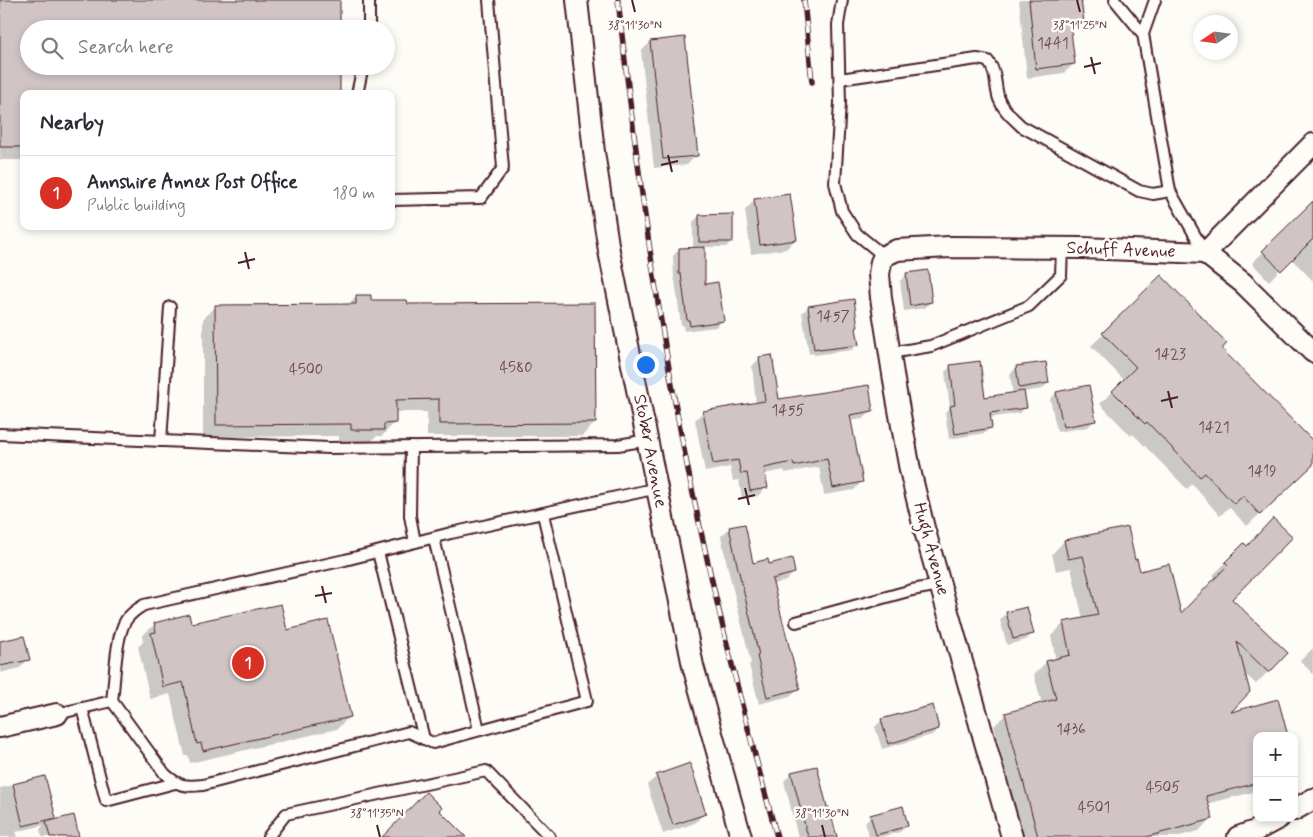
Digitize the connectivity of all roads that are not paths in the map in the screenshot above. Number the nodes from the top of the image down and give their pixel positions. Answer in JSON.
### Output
{"nodes":[{"id":1,"x":369,"y":0,"type":"edge"},
{"id":2,"x":489,"y":0,"type":"edge"},
{"id":3,"x":577,"y":0,"type":"edge"},
{"id":4,"x":842,"y":0,"type":"edge"},
{"id":5,"x":1115,"y":0,"type":"edge"},
{"id":6,"x":1155,"y":0,"type":"edge"},
{"id":7,"x":369,"y":20,"type":"edge"},
{"id":8,"x":1143,"y":34,"type":"junction"},
{"id":9,"x":362,"y":75,"type":"edge"},
{"id":10,"x":840,"y":79,"type":"junction"},
{"id":11,"x":358,"y":90,"type":"edge"},
{"id":12,"x":1313,"y":144,"type":"edge"},
{"id":13,"x":1170,"y":191,"type":"junction"},
{"id":14,"x":395,"y":200,"type":"edge"},
{"id":15,"x":1062,"y":248,"type":"junction"},
{"id":16,"x":1205,"y":253,"type":"junction"},
{"id":17,"x":884,"y":256,"type":"junction"},
{"id":18,"x":170,"y":307,"type":"dead end"},
{"id":19,"x":1313,"y":352,"type":"edge"},
{"id":20,"x":890,"y":353,"type":"junction"},
{"id":21,"x":0,"y":434,"type":"edge"},
{"id":22,"x":648,"y":440,"type":"junction"},
{"id":23,"x":161,"y":441,"type":"junction"},
{"id":24,"x":411,"y":446,"type":"junction"},
{"id":25,"x":658,"y":488,"type":"junction"},
{"id":26,"x":544,"y":514,"type":"junction"},
{"id":27,"x":434,"y":538,"type":"junction"},
{"id":28,"x":415,"y":542,"type":"junction"},
{"id":29,"x":378,"y":552,"type":"junction"},
{"id":30,"x":940,"y":585,"type":"junction"},
{"id":31,"x":796,"y":622,"type":"dead end"},
{"id":32,"x":112,"y":701,"type":"junction"},
{"id":33,"x":82,"y":708,"type":"junction"},
{"id":34,"x":57,"y":714,"type":"joint"},
{"id":35,"x":0,"y":727,"type":"edge"},
{"id":36,"x":479,"y":730,"type":"junction"},
{"id":37,"x":424,"y":739,"type":"junction"},
{"id":38,"x":174,"y":783,"type":"junction"},
{"id":39,"x":1313,"y":799,"type":"edge"},
{"id":40,"x":1298,"y":808,"type":"edge"},
{"id":41,"x":1272,"y":822,"type":"edge"},
{"id":42,"x":268,"y":837,"type":"edge"},
{"id":43,"x":550,"y":837,"type":"edge"},
{"id":44,"x":741,"y":837,"type":"edge"},
{"id":45,"x":1012,"y":837,"type":"edge"},
{"id":46,"x":1238,"y":837,"type":"edge"}],
"edges":[{"from":1,"to":7,"type":"lane"},
{"from":2,"to":14,"type":"lane"},
{"from":3,"to":22,"type":"street","name":"Stober Avenue"},
{"from":4,"to":10,"type":"lane"},
{"from":5,"to":8,"type":"lane"},
{"from":6,"to":8,"type":"lane"},
{"from":8,"to":13,"type":"lane"},
{"from":9,"to":11,"type":"lane"},
{"from":10,"to":13,"type":"lane"},
{"from":10,"to":17,"type":"lane"},
{"from":12,"to":16,"type":"street"},
{"from":13,"to":16,"type":"lane"},
{"from":15,"to":16,"type":"street","name":"Schuff Avenue"},
{"from":15,"to":17,"type":"street","name":"Schuff Avenue"},
{"from":15,"to":20,"type":"lane"},
{"from":16,"to":19,"type":"street"},
{"from":17,"to":20,"type":"street","name":"Hugh Avenue"},
{"from":18,"to":23,"type":"lane"},
{"from":20,"to":30,"type":"street","name":"Hugh Avenue"},
{"from":21,"to":23,"type":"lane"},
{"from":22,"to":24,"type":"lane"},
{"from":22,"to":25,"type":"street","name":"Stober Avenue"},
{"from":23,"to":24,"type":"lane"},
{"from":24,"to":28,"type":"lane"},
{"from":25,"to":26,"type":"lane"},
{"from":25,"to":44,"type":"street","name":"Stober Avenue"},
{"from":26,"to":27,"type":"lane"},
{"from":26,"to":36,"type":"lane"},
{"from":27,"to":28,"type":"lane"},
{"from":27,"to":36,"type":"lane"},
{"from":28,"to":29,"type":"lane"},
{"from":29,"to":32,"type":"lane"},
{"from":29,"to":37,"type":"lane"},
{"from":30,"to":31,"type":"lane"},
{"from":30,"to":45,"type":"street","name":"Hugh Avenue"},
{"from":32,"to":33,"type":"lane"},
{"from":32,"to":38,"type":"lane"},
{"from":33,"to":34,"type":"lane"},
{"from":33,"to":38,"type":"lane"},
{"from":34,"to":35,"type":"street"},
{"from":36,"to":37,"type":"lane"},
{"from":37,"to":38,"type":"lane"},
{"from":39,"to":40,"type":"street"},
{"from":41,"to":46,"type":"street"},
{"from":42,"to":43,"type":"lane"}]}
